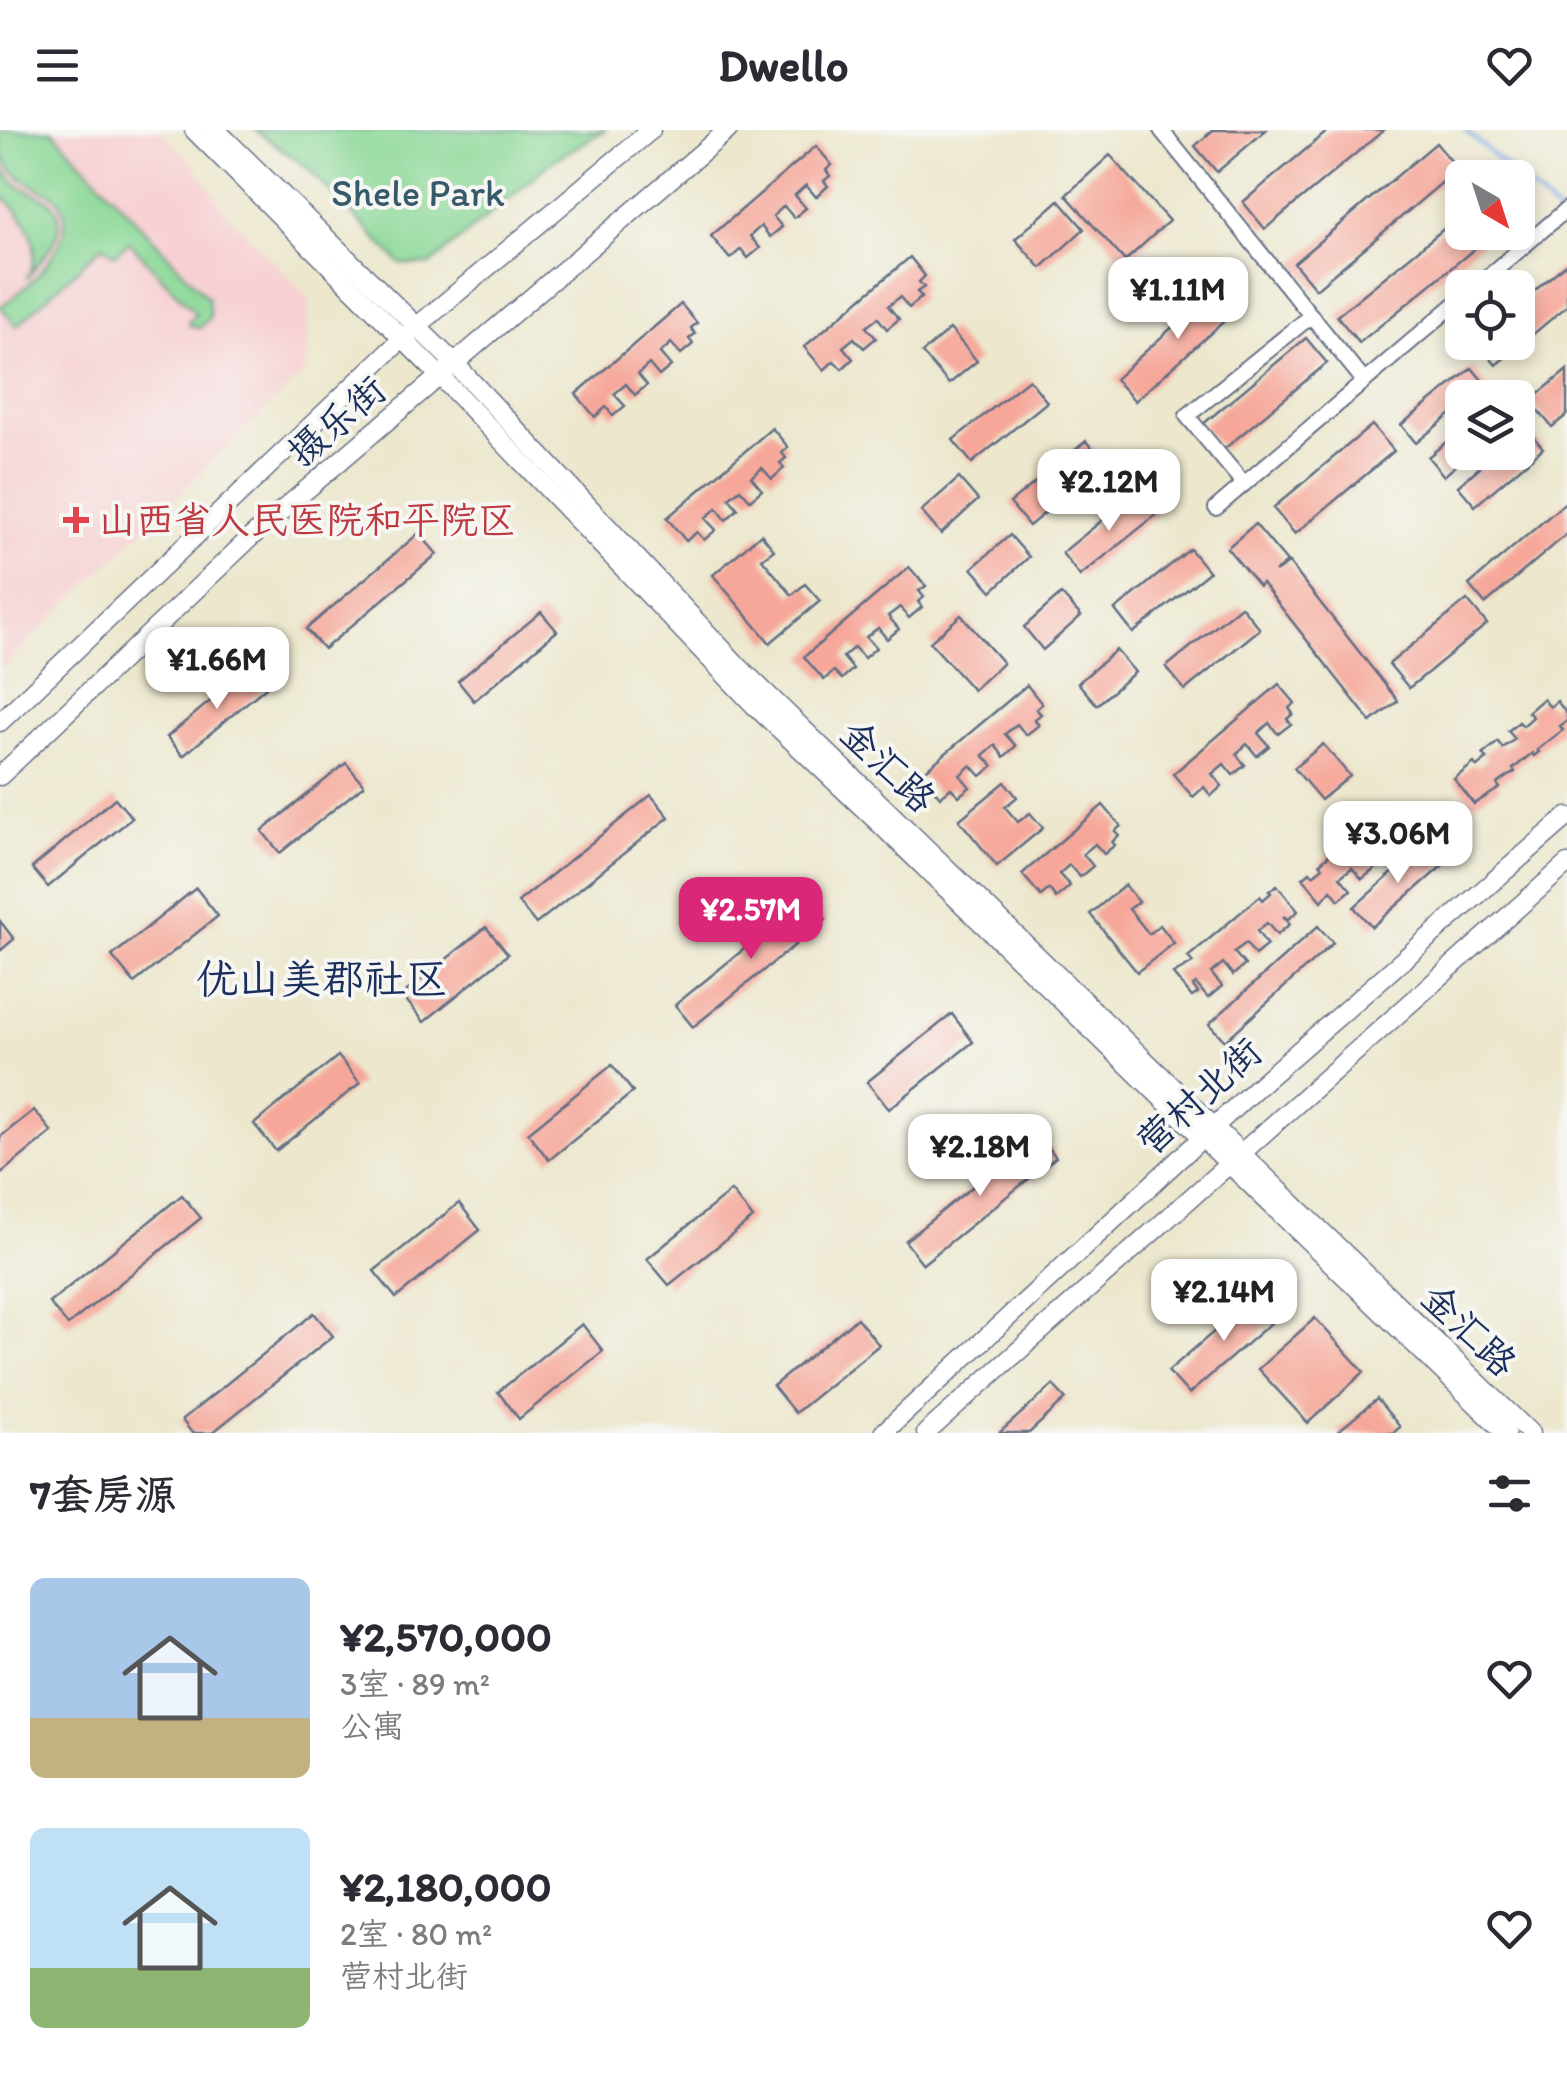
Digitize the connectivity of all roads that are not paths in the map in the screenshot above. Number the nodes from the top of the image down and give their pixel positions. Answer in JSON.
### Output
{"nodes":[{"id":1,"x":194,"y":130,"type":"edge"},
{"id":2,"x":216,"y":130,"type":"edge"},
{"id":3,"x":651,"y":130,"type":"edge"},
{"id":4,"x":728,"y":130,"type":"edge"},
{"id":5,"x":1160,"y":130,"type":"edge"},
{"id":6,"x":1567,"y":209,"type":"edge"},
{"id":7,"x":1496,"y":270,"type":"edge"},
{"id":8,"x":1445,"y":313,"type":"edge"},
{"id":9,"x":1311,"y":316,"type":"junction"},
{"id":10,"x":410,"y":334,"type":"junction"},
{"id":11,"x":447,"y":369,"type":"junction"},
{"id":12,"x":1364,"y":382,"type":"junction"},
{"id":13,"x":1244,"y":484,"type":"junction"},
{"id":14,"x":1216,"y":508,"type":"dead end"},
{"id":15,"x":0,"y":722,"type":"edge"},
{"id":16,"x":0,"y":776,"type":"edge"},
{"id":17,"x":1567,"y":817,"type":"edge"},
{"id":18,"x":1567,"y":864,"type":"edge"},
{"id":19,"x":1209,"y":1131,"type":"junction"},
{"id":20,"x":1236,"y":1158,"type":"junction"},
{"id":21,"x":883,"y":1433,"type":"edge"},
{"id":22,"x":926,"y":1433,"type":"edge"},
{"id":23,"x":1506,"y":1433,"type":"edge"},
{"id":24,"x":1530,"y":1433,"type":"edge"}],
"edges":[{"from":1,"to":10,"type":"street","name":"金汇路"},
{"from":2,"to":10,"type":"street","name":"金汇路"},
{"from":3,"to":10,"type":"street","name":"摄乐街"},
{"from":4,"to":11,"type":"street","name":"摄乐街"},
{"from":5,"to":9,"type":"street"},
{"from":6,"to":7,"type":"street"},
{"from":8,"to":12,"type":"street"},
{"from":9,"to":12,"type":"street"},
{"from":9,"to":13,"type":"street"},
{"from":10,"to":11,"type":"street","name":"金汇路"},
{"from":10,"to":15,"type":"street","name":"摄乐街"},
{"from":11,"to":16,"type":"street","name":"摄乐街"},
{"from":11,"to":19,"type":"street","name":"金汇路"},
{"from":12,"to":13,"type":"street"},
{"from":13,"to":14,"type":"street"},
{"from":17,"to":19,"type":"street","name":"营村北街"},
{"from":18,"to":20,"type":"street","name":"营村北街"},
{"from":19,"to":20,"type":"street","name":"金汇路"},
{"from":19,"to":21,"type":"street","name":"营村北街"},
{"from":20,"to":22,"type":"street","name":"营村北街"},
{"from":20,"to":23,"type":"street","name":"金汇路"},
{"from":20,"to":24,"type":"street","name":"金汇路"}]}
